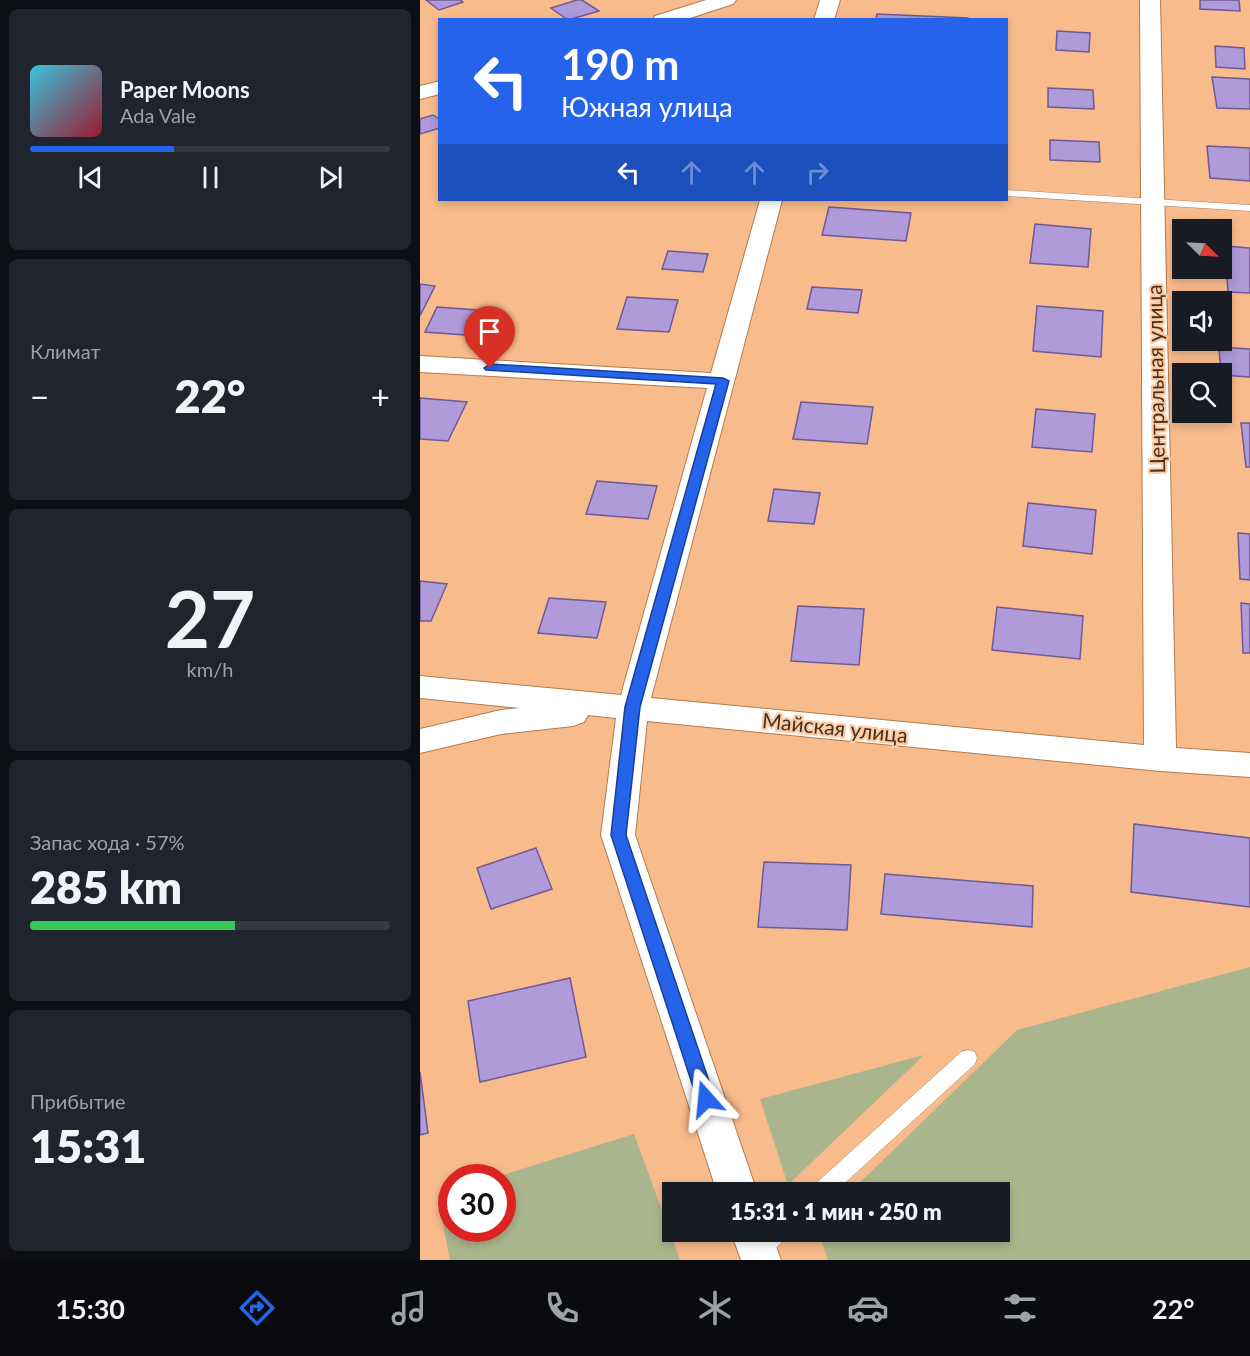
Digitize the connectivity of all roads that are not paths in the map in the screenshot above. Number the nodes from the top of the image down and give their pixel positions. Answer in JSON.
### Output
{"nodes":[{"id":1,"x":726,"y":0,"type":"edge"},
{"id":2,"x":830,"y":0,"type":"edge"},
{"id":3,"x":1150,"y":0,"type":"edge"},
{"id":4,"x":668,"y":18,"type":"edge"},
{"id":5,"x":825,"y":18,"type":"edge"},
{"id":6,"x":438,"y":88,"type":"edge"},
{"id":7,"x":420,"y":93,"type":"edge"},
{"id":8,"x":1008,"y":193,"type":"edge"},
{"id":9,"x":771,"y":201,"type":"edge"},
{"id":10,"x":1153,"y":201,"type":"junction"},
{"id":11,"x":1250,"y":207,"type":"edge"},
{"id":12,"x":420,"y":364,"type":"edge"},
{"id":13,"x":723,"y":381,"type":"junction"},
{"id":14,"x":420,"y":687,"type":"edge"},
{"id":15,"x":633,"y":707,"type":"junction"},
{"id":16,"x":420,"y":741,"type":"edge"},
{"id":17,"x":1160,"y":759,"type":"junction"},
{"id":18,"x":1250,"y":765,"type":"edge"},
{"id":19,"x":968,"y":1058,"type":"dead end"},
{"id":20,"x":734,"y":1182,"type":"edge"},
{"id":21,"x":831,"y":1182,"type":"edge"}],
"edges":[{"from":1,"to":4,"type":"street"},
{"from":2,"to":5,"type":"street"},
{"from":3,"to":10,"type":"street","name":"Центральная улица"},
{"from":6,"to":7,"type":"street"},
{"from":8,"to":10,"type":"lane"},
{"from":9,"to":13,"type":"street"},
{"from":10,"to":11,"type":"lane"},
{"from":10,"to":17,"type":"street","name":"Центральная улица"},
{"from":12,"to":13,"type":"street"},
{"from":13,"to":15,"type":"street"},
{"from":14,"to":15,"type":"street","name":"Майская улица"},
{"from":15,"to":16,"type":"street"},
{"from":15,"to":17,"type":"street","name":"Майская улица"},
{"from":15,"to":20,"type":"street"},
{"from":17,"to":18,"type":"street","name":"Майская улица"},
{"from":19,"to":21,"type":"lane"}]}
